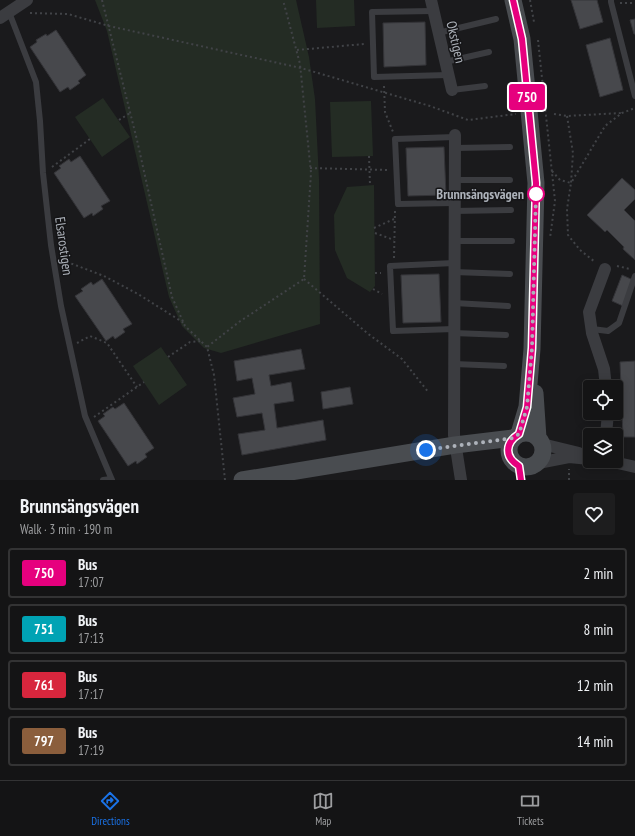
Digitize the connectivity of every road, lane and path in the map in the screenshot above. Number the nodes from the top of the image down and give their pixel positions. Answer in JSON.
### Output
{"nodes":[{"id":1,"x":27,"y":0,"type":"edge"},
{"id":2,"x":102,"y":0,"type":"edge"},
{"id":3,"x":283,"y":0,"type":"edge"},
{"id":4,"x":513,"y":0,"type":"edge"},
{"id":5,"x":610,"y":1,"type":"edge"},
{"id":6,"x":635,"y":3,"type":"edge"},
{"id":7,"x":433,"y":4,"type":"edge"},
{"id":8,"x":3,"y":15,"type":"edge"},
{"id":9,"x":496,"y":19,"type":"dead end"},
{"id":10,"x":109,"y":26,"type":"junction"},
{"id":11,"x":438,"y":33,"type":"junction"},
{"id":12,"x":373,"y":44,"type":"junction"},
{"id":13,"x":296,"y":50,"type":"junction"},
{"id":14,"x":489,"y":52,"type":"dead end"},
{"id":15,"x":445,"y":62,"type":"junction"},
{"id":16,"x":301,"y":68,"type":"junction"},
{"id":17,"x":448,"y":75,"type":"junction"},
{"id":18,"x":382,"y":77,"type":"junction"},
{"id":19,"x":486,"y":86,"type":"dead end"},
{"id":20,"x":452,"y":90,"type":"joint"},
{"id":21,"x":384,"y":93,"type":"junction"},
{"id":22,"x":635,"y":96,"type":"edge"},
{"id":23,"x":635,"y":108,"type":"edge"},
{"id":24,"x":130,"y":113,"type":"junction"},
{"id":25,"x":622,"y":113,"type":"junction"},
{"id":26,"x":521,"y":114,"type":"dead end"},
{"id":27,"x":554,"y":114,"type":"dead end"},
{"id":28,"x":567,"y":116,"type":"junction"},
{"id":29,"x":119,"y":120,"type":"dead end"},
{"id":30,"x":90,"y":139,"type":"dead end"},
{"id":31,"x":395,"y":139,"type":"junction"},
{"id":32,"x":455,"y":140,"type":"junction"},
{"id":33,"x":510,"y":147,"type":"dead end"},
{"id":34,"x":370,"y":156,"type":"dead end"},
{"id":35,"x":310,"y":168,"type":"junction"},
{"id":36,"x":370,"y":170,"type":"junction"},
{"id":37,"x":397,"y":170,"type":"junction"},
{"id":38,"x":551,"y":170,"type":"dead end"},
{"id":39,"x":43,"y":173,"type":"junction"},
{"id":40,"x":454,"y":180,"type":"junction"},
{"id":41,"x":510,"y":180,"type":"dead end"},
{"id":42,"x":572,"y":183,"type":"junction"},
{"id":43,"x":370,"y":185,"type":"dead end"},
{"id":44,"x":555,"y":201,"type":"dead end"},
{"id":45,"x":398,"y":204,"type":"junction"},
{"id":46,"x":454,"y":207,"type":"junction"},
{"id":47,"x":511,"y":210,"type":"dead end"},
{"id":48,"x":394,"y":219,"type":"junction"},
{"id":49,"x":374,"y":228,"type":"dead end"},
{"id":50,"x":375,"y":233,"type":"dead end"},
{"id":51,"x":394,"y":240,"type":"junction"},
{"id":52,"x":550,"y":240,"type":"dead end"},
{"id":53,"x":454,"y":241,"type":"junction"},
{"id":54,"x":512,"y":241,"type":"dead end"},
{"id":55,"x":53,"y":257,"type":"junction"},
{"id":56,"x":394,"y":265,"type":"junction"},
{"id":57,"x":454,"y":268,"type":"junction"},
{"id":58,"x":604,"y":268,"type":"junction"},
{"id":59,"x":635,"y":270,"type":"edge"},
{"id":60,"x":510,"y":274,"type":"dead end"},
{"id":61,"x":635,"y":276,"type":"edge"},
{"id":62,"x":304,"y":279,"type":"junction"},
{"id":63,"x":454,"y":303,"type":"junction"},
{"id":64,"x":508,"y":306,"type":"dead end"},
{"id":65,"x":184,"y":323,"type":"junction"},
{"id":66,"x":592,"y":329,"type":"junction"},
{"id":67,"x":454,"y":331,"type":"junction"},
{"id":68,"x":506,"y":334,"type":"dead end"},
{"id":69,"x":202,"y":341,"type":"junction"},
{"id":70,"x":208,"y":346,"type":"junction"},
{"id":71,"x":70,"y":347,"type":"junction"},
{"id":72,"x":532,"y":348,"type":"junction"},
{"id":73,"x":168,"y":357,"type":"dead end"},
{"id":74,"x":453,"y":364,"type":"junction"},
{"id":75,"x":504,"y":366,"type":"dead end"},
{"id":76,"x":605,"y":380,"type":"edge"},
{"id":77,"x":144,"y":382,"type":"dead end"},
{"id":78,"x":137,"y":387,"type":"junction"},
{"id":79,"x":428,"y":393,"type":"dead end"},
{"id":80,"x":88,"y":422,"type":"junction"},
{"id":81,"x":516,"y":436,"type":"junction"},
{"id":82,"x":540,"y":441,"type":"junction"},
{"id":83,"x":455,"y":445,"type":"junction"},
{"id":84,"x":583,"y":455,"type":"edge"},
{"id":85,"x":569,"y":457,"type":"junction"},
{"id":86,"x":583,"y":457,"type":"edge"},
{"id":87,"x":623,"y":464,"type":"edge"},
{"id":88,"x":635,"y":467,"type":"edge"},
{"id":89,"x":525,"y":469,"type":"edge"},
{"id":90,"x":112,"y":479,"type":"edge"},
{"id":91,"x":103,"y":480,"type":"edge"},
{"id":92,"x":225,"y":480,"type":"edge"},
{"id":93,"x":242,"y":480,"type":"edge"},
{"id":94,"x":461,"y":480,"type":"edge"},
{"id":95,"x":569,"y":480,"type":"edge"}],
"edges":[{"from":1,"to":8,"type":"street"},
{"from":2,"to":10,"type":"path"},
{"from":3,"to":13,"type":"path"},
{"from":4,"to":72,"type":"street"},
{"from":5,"to":6,"type":"path"},
{"from":5,"to":22,"type":"lane"},
{"from":7,"to":11,"type":"street","name":"Okstigen"},
{"from":7,"to":12,"type":"lane"},
{"from":8,"to":10,"type":"path"},
{"from":8,"to":39,"type":"lane","name":"Elsarostigen"},
{"from":9,"to":11,"type":"lane"},
{"from":10,"to":16,"type":"path"},
{"from":10,"to":24,"type":"path"},
{"from":11,"to":15,"type":"street","name":"Okstigen"},
{"from":12,"to":13,"type":"path"},
{"from":12,"to":18,"type":"lane"},
{"from":13,"to":16,"type":"path"},
{"from":14,"to":15,"type":"lane"},
{"from":15,"to":17,"type":"street","name":"Okstigen"},
{"from":16,"to":21,"type":"path"},
{"from":16,"to":35,"type":"path"},
{"from":17,"to":18,"type":"lane"},
{"from":17,"to":20,"type":"street","name":"Okstigen"},
{"from":18,"to":21,"type":"path"},
{"from":19,"to":20,"type":"lane"},
{"from":21,"to":26,"type":"path"},
{"from":21,"to":31,"type":"path"},
{"from":23,"to":25,"type":"path"},
{"from":24,"to":29,"type":"path"},
{"from":24,"to":65,"type":"path"},
{"from":25,"to":28,"type":"path"},
{"from":25,"to":42,"type":"path"},
{"from":27,"to":28,"type":"path"},
{"from":28,"to":42,"type":"path"},
{"from":30,"to":39,"type":"path"},
{"from":31,"to":32,"type":"lane"},
{"from":31,"to":37,"type":"lane"},
{"from":32,"to":33,"type":"lane"},
{"from":32,"to":40,"type":"street"},
{"from":34,"to":36,"type":"path"},
{"from":35,"to":36,"type":"path"},
{"from":35,"to":62,"type":"path"},
{"from":36,"to":37,"type":"path"},
{"from":36,"to":43,"type":"path"},
{"from":37,"to":45,"type":"lane"},
{"from":38,"to":42,"type":"path"},
{"from":39,"to":55,"type":"lane","name":"Elsarostigen"},
{"from":40,"to":41,"type":"lane"},
{"from":40,"to":46,"type":"street"},
{"from":42,"to":58,"type":"path"},
{"from":44,"to":52,"type":"path"},
{"from":45,"to":46,"type":"lane"},
{"from":45,"to":48,"type":"path"},
{"from":46,"to":47,"type":"lane"},
{"from":46,"to":53,"type":"street"},
{"from":48,"to":49,"type":"path"},
{"from":48,"to":51,"type":"path"},
{"from":50,"to":51,"type":"path"},
{"from":51,"to":56,"type":"path"},
{"from":53,"to":54,"type":"lane"},
{"from":53,"to":57,"type":"street"},
{"from":55,"to":65,"type":"path"},
{"from":55,"to":71,"type":"lane","name":"Elsarostigen"},
{"from":56,"to":57,"type":"lane"},
{"from":56,"to":67,"type":"lane"},
{"from":57,"to":60,"type":"lane"},
{"from":57,"to":63,"type":"street"},
{"from":58,"to":59,"type":"path"},
{"from":58,"to":66,"type":"street"},
{"from":61,"to":66,"type":"lane"},
{"from":62,"to":70,"type":"path"},
{"from":62,"to":79,"type":"path"},
{"from":63,"to":64,"type":"lane"},
{"from":63,"to":67,"type":"street"},
{"from":65,"to":69,"type":"path"},
{"from":66,"to":76,"type":"street"},
{"from":67,"to":68,"type":"lane"},
{"from":67,"to":74,"type":"street"},
{"from":69,"to":70,"type":"path"},
{"from":69,"to":73,"type":"path"},
{"from":70,"to":92,"type":"path"},
{"from":71,"to":78,"type":"path"},
{"from":71,"to":80,"type":"lane","name":"Elsarostigen"},
{"from":72,"to":81,"type":"street"},
{"from":72,"to":82,"type":"street"},
{"from":74,"to":75,"type":"lane"},
{"from":74,"to":83,"type":"street"},
{"from":77,"to":78,"type":"path"},
{"from":78,"to":80,"type":"path"},
{"from":80,"to":90,"type":"lane","name":"Elsarostigen"},
{"from":81,"to":82,"type":"street"},
{"from":81,"to":83,"type":"street"},
{"from":81,"to":89,"type":"street"},
{"from":82,"to":84,"type":"street"},
{"from":82,"to":89,"type":"street"},
{"from":83,"to":89,"type":"street"},
{"from":83,"to":93,"type":"street"},
{"from":83,"to":94,"type":"street"},
{"from":85,"to":86,"type":"street"},
{"from":85,"to":89,"type":"street"},
{"from":85,"to":95,"type":"path"},
{"from":87,"to":88,"type":"street"},
{"from":90,"to":91,"type":"lane"}]}
